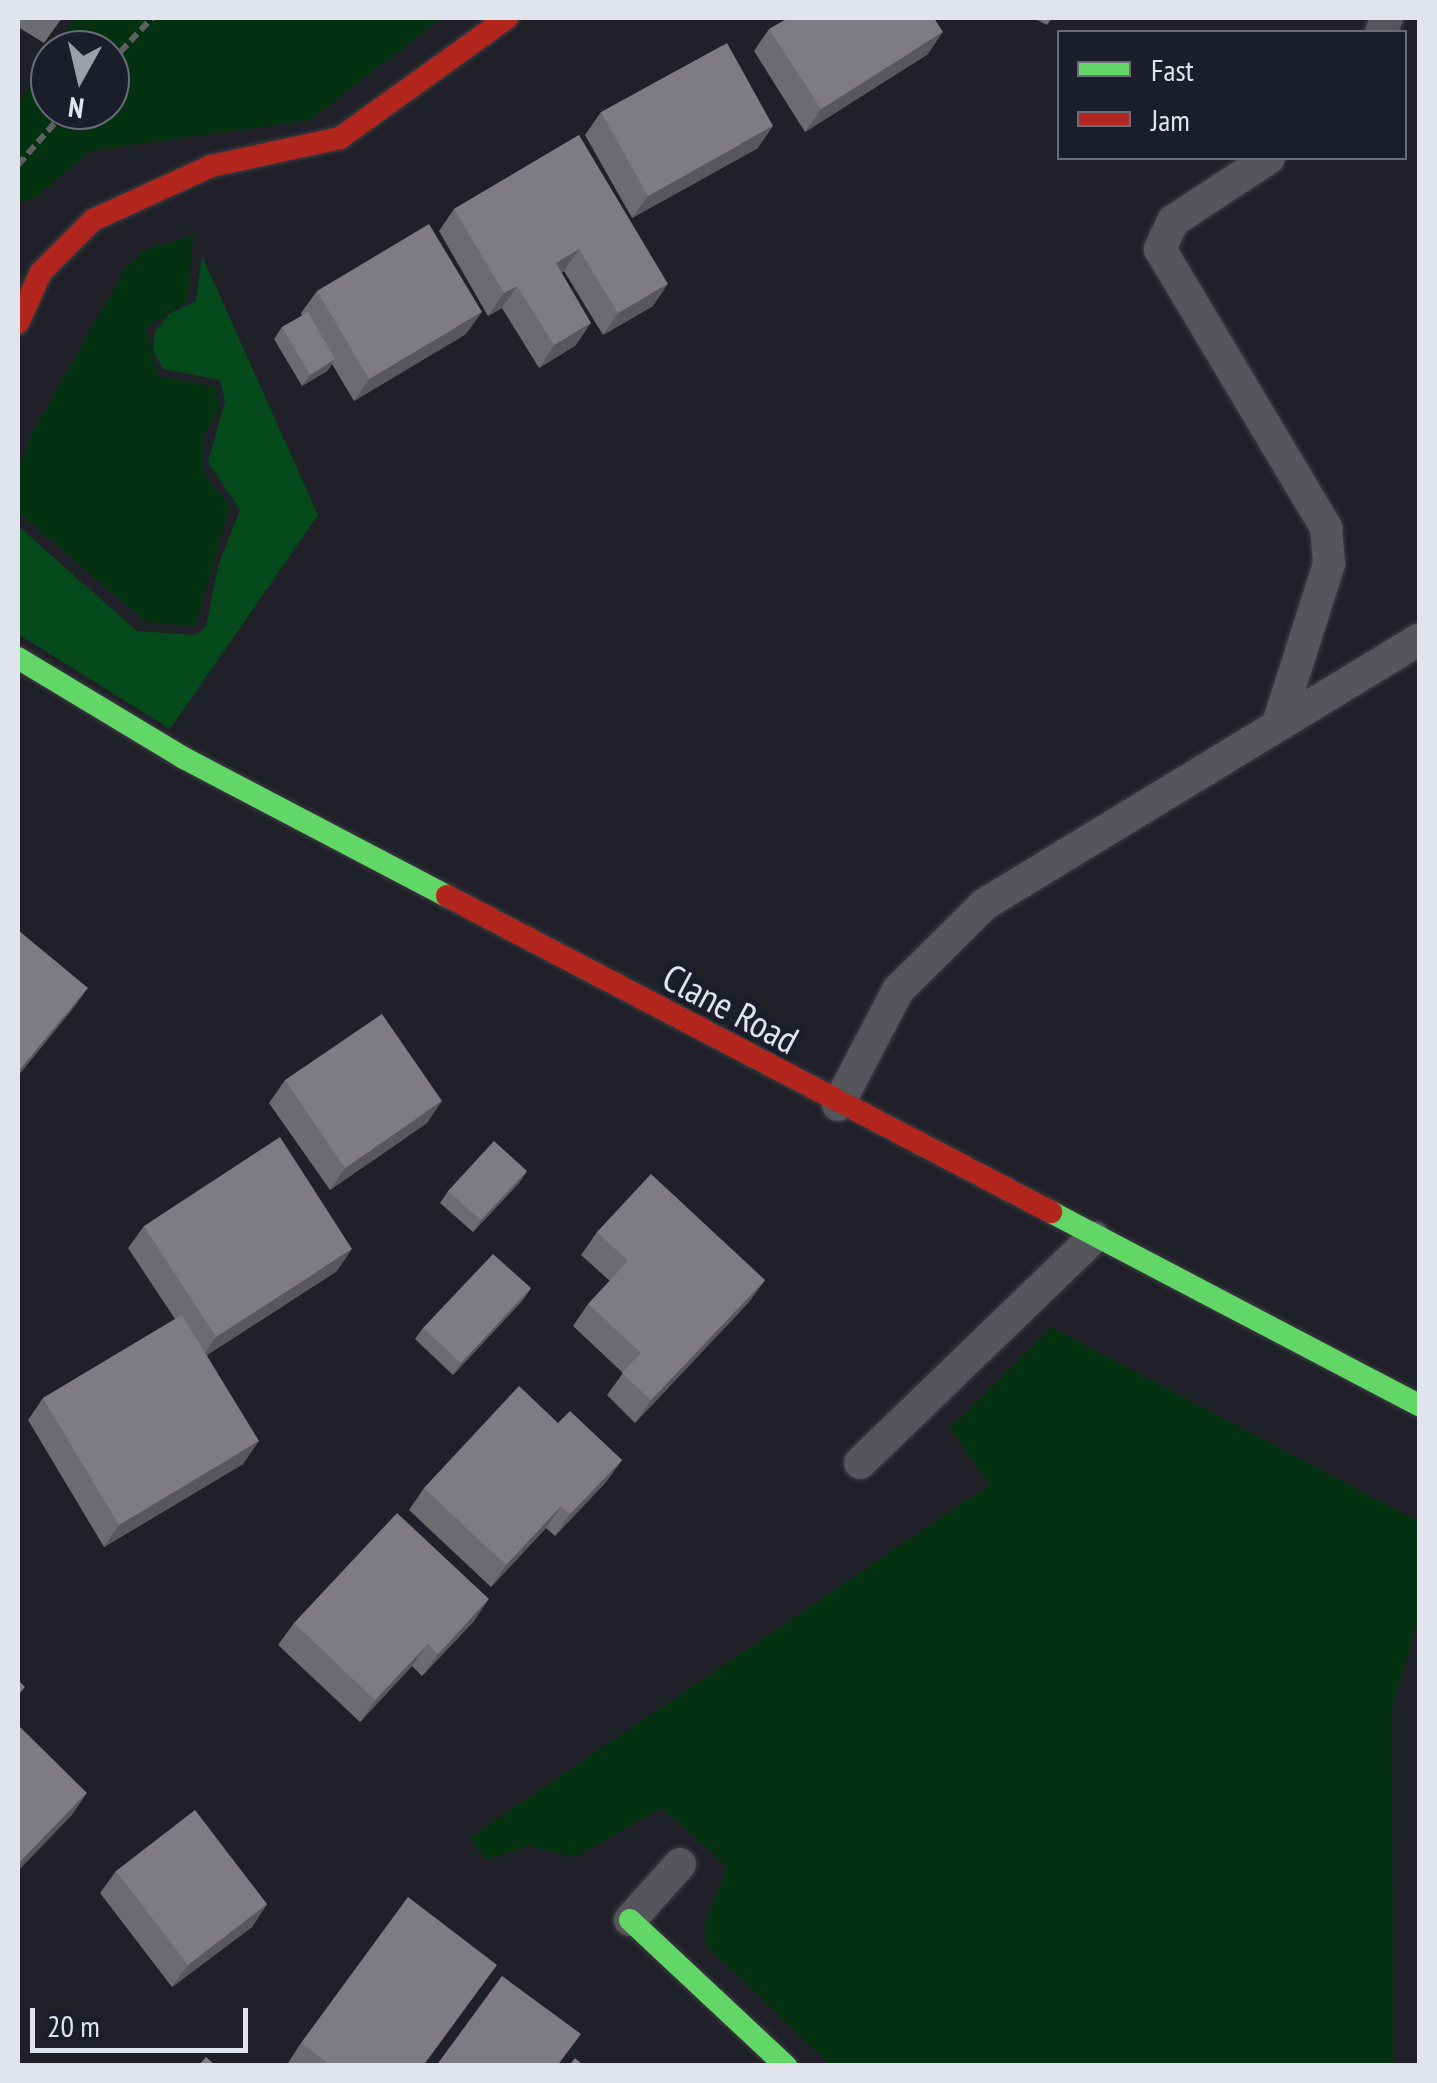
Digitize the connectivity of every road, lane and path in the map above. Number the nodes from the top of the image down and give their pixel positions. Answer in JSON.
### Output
{"nodes":[{"id":1,"x":152,"y":18,"type":"edge"},
{"id":2,"x":507,"y":18,"type":"edge"},
{"id":3,"x":130,"y":42,"type":"edge"},
{"id":4,"x":49,"y":130,"type":"edge"},
{"id":5,"x":1267,"y":160,"type":"edge"},
{"id":6,"x":18,"y":165,"type":"edge"},
{"id":7,"x":18,"y":323,"type":"edge"},
{"id":8,"x":1420,"y":639,"type":"edge"},
{"id":9,"x":18,"y":658,"type":"edge"},
{"id":10,"x":1278,"y":724,"type":"junction"},
{"id":11,"x":838,"y":1105,"type":"junction"},
{"id":12,"x":1094,"y":1237,"type":"junction"},
{"id":13,"x":1420,"y":1406,"type":"edge"},
{"id":14,"x":860,"y":1463,"type":"dead end"},
{"id":15,"x":680,"y":1864,"type":"dead end"},
{"id":16,"x":630,"y":1920,"type":"joint"},
{"id":17,"x":786,"y":2066,"type":"edge"}],
"edges":[{"from":1,"to":3,"type":"path"},
{"from":2,"to":7,"type":"main road"},
{"from":4,"to":6,"type":"path"},
{"from":5,"to":10,"type":"lane"},
{"from":8,"to":10,"type":"lane"},
{"from":9,"to":11,"type":"main road","name":"Clane Road"},
{"from":10,"to":11,"type":"lane"},
{"from":11,"to":12,"type":"main road","name":"Clane Road"},
{"from":12,"to":13,"type":"main road","name":"Clane Road"},
{"from":12,"to":14,"type":"lane"},
{"from":15,"to":16,"type":"lane"},
{"from":16,"to":17,"type":"main road"}]}
